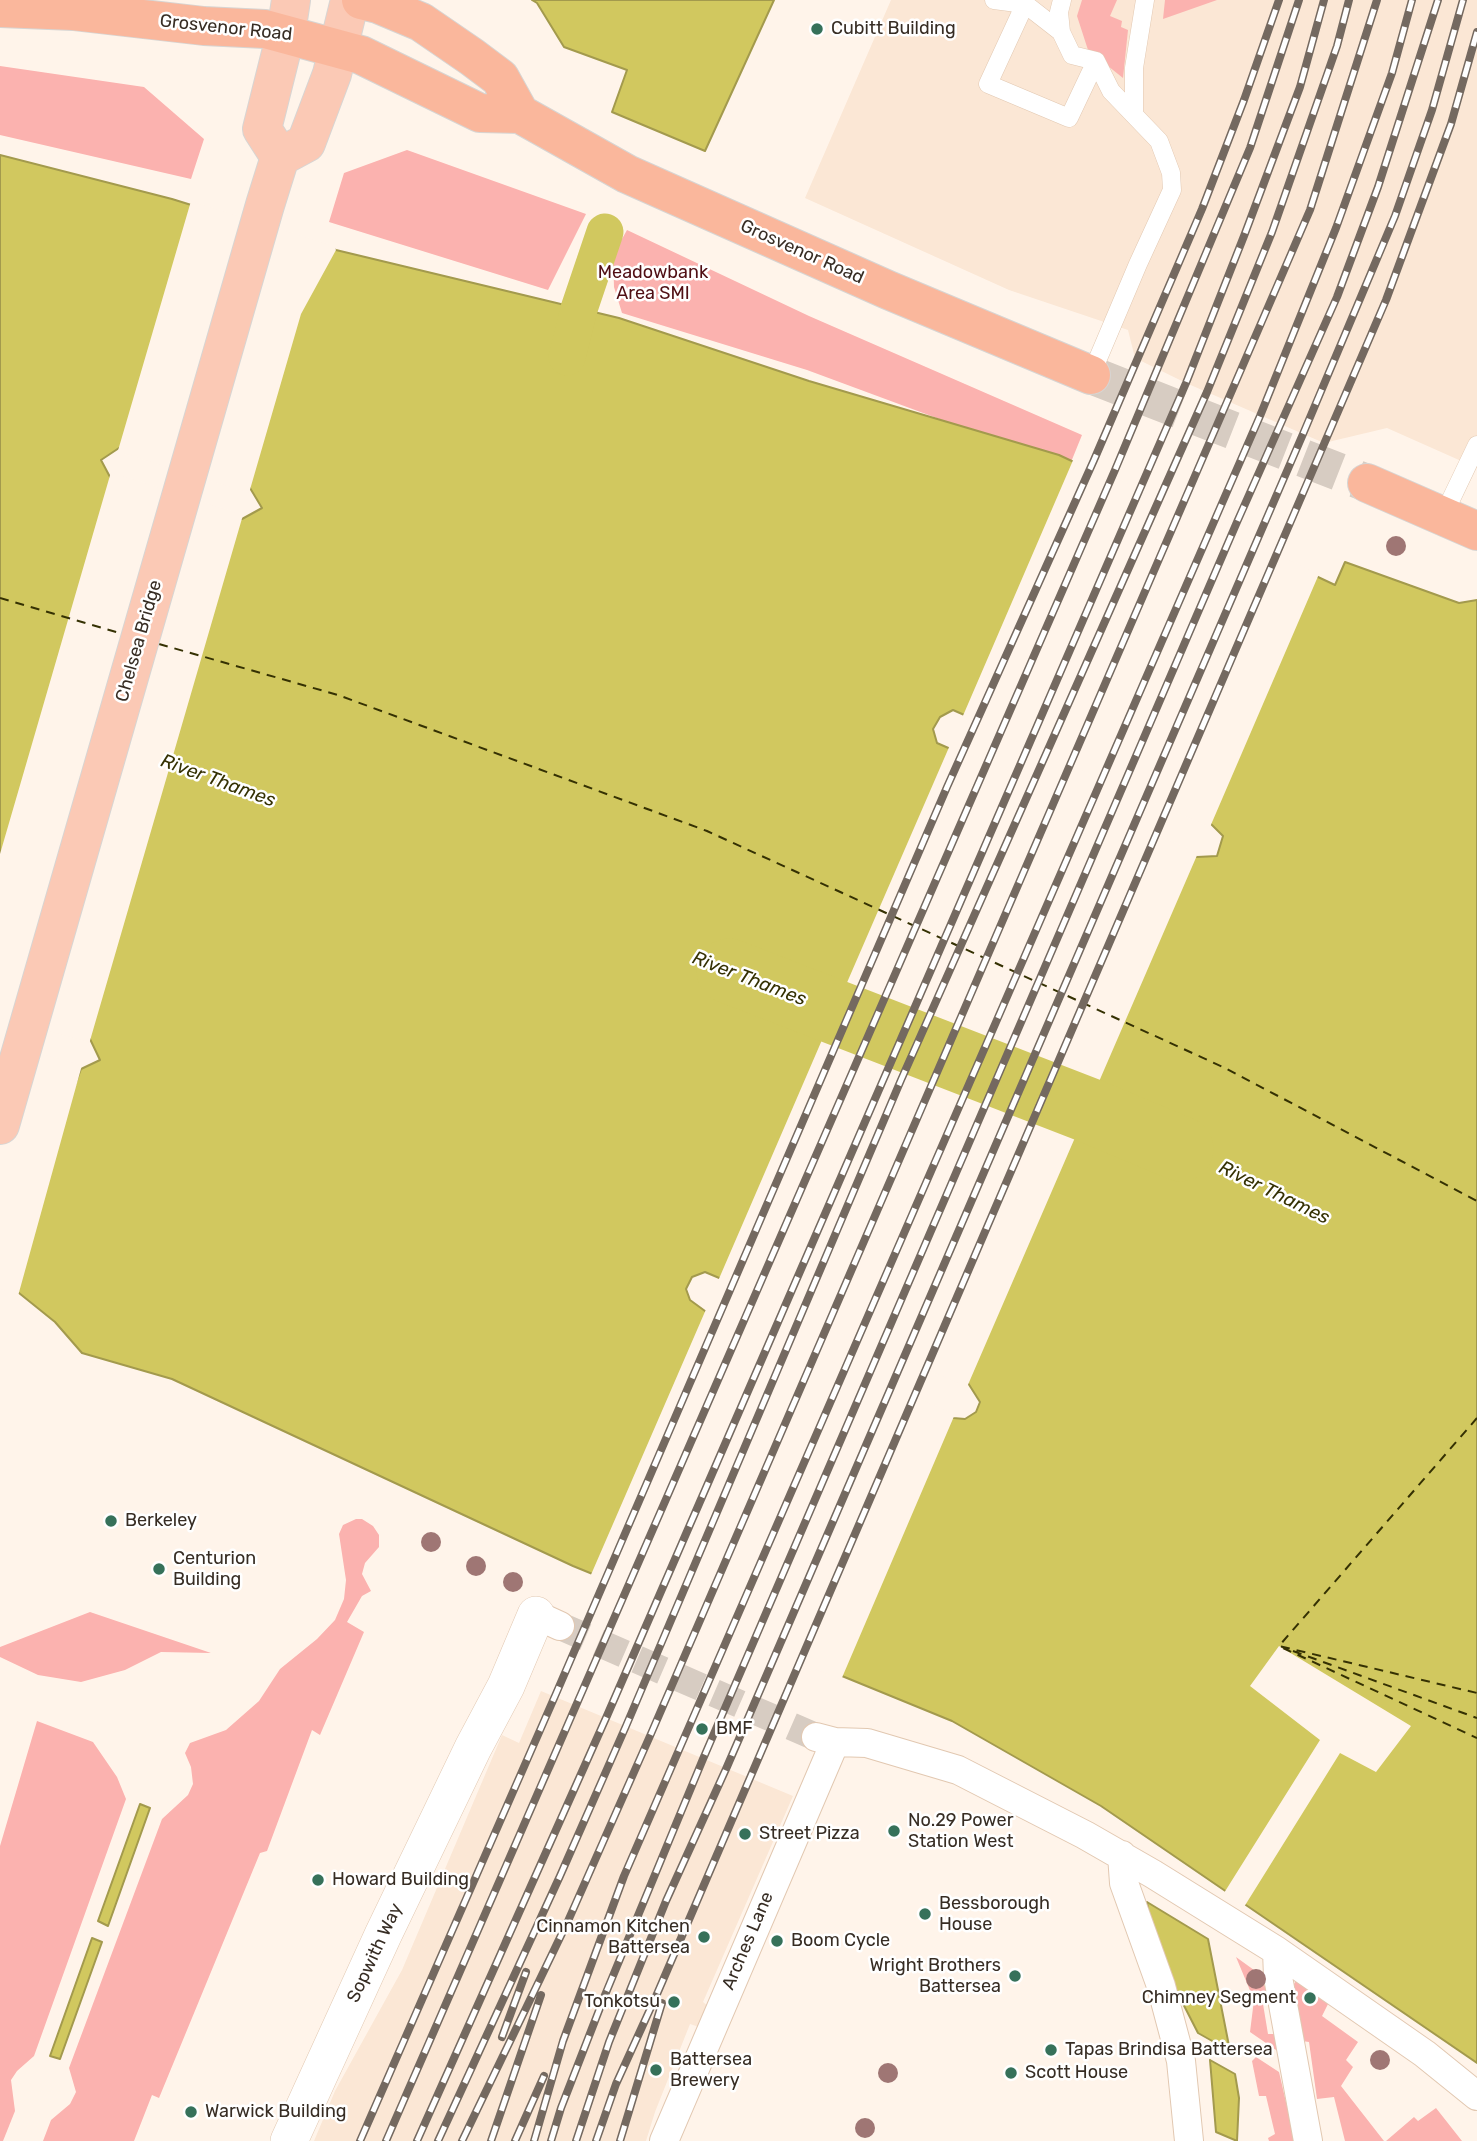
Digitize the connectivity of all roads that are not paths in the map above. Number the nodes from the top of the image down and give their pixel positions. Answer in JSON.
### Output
{"nodes":[{"id":1,"x":350,"y":0,"type":"edge"},
{"id":2,"x":361,"y":0,"type":"edge"},
{"id":3,"x":994,"y":0,"type":"edge"},
{"id":4,"x":1062,"y":0,"type":"edge"},
{"id":5,"x":1145,"y":0,"type":"edge"},
{"id":6,"x":1025,"y":4,"type":"junction"},
{"id":7,"x":0,"y":8,"type":"edge"},
{"id":8,"x":289,"y":17,"type":"edge"},
{"id":9,"x":1061,"y":32,"type":"junction"},
{"id":10,"x":340,"y":48,"type":"junction"},
{"id":11,"x":1096,"y":61,"type":"junction"},
{"id":12,"x":520,"y":114,"type":"junction"},
{"id":13,"x":1133,"y":115,"type":"junction"},
{"id":14,"x":280,"y":157,"type":"junction"},
{"id":15,"x":1091,"y":375,"type":"joint"},
{"id":16,"x":1477,"y":445,"type":"edge"},
{"id":17,"x":1367,"y":483,"type":"tunnel mouth"},
{"id":18,"x":1460,"y":523,"type":"edge"},
{"id":19,"x":0,"y":1125,"type":"edge"},
{"id":20,"x":548,"y":1621,"type":"dead end"},
{"id":21,"x":1122,"y":1855,"type":"junction"},
{"id":22,"x":1277,"y":1951,"type":"junction"},
{"id":23,"x":1477,"y":2096,"type":"edge"},
{"id":24,"x":289,"y":2141,"type":"edge"},
{"id":25,"x":664,"y":2141,"type":"edge"},
{"id":26,"x":1189,"y":2141,"type":"edge"},
{"id":27,"x":1308,"y":2141,"type":"edge"}],
"edges":[{"from":1,"to":10,"type":"main road"},
{"from":2,"to":12,"type":"highway"},
{"from":3,"to":6,"type":"lane"},
{"from":4,"to":9,"type":"lane"},
{"from":5,"to":13,"type":"lane"},
{"from":6,"to":9,"type":"lane"},
{"from":6,"to":11,"type":"lane"},
{"from":7,"to":8,"type":"highway","name":"Grosvenor Road"},
{"from":8,"to":10,"type":"highway","name":"Grosvenor Road"},
{"from":8,"to":14,"type":"main road"},
{"from":9,"to":11,"type":"lane"},
{"from":10,"to":12,"type":"highway","name":"Grosvenor Road"},
{"from":10,"to":14,"type":"main road"},
{"from":11,"to":13,"type":"lane"},
{"from":12,"to":15,"type":"highway","name":"Grosvenor Road"},
{"from":13,"to":15,"type":"lane"},
{"from":14,"to":19,"type":"main road","name":"Chelsea Bridge"},
{"from":16,"to":18,"type":"lane"},
{"from":17,"to":18,"type":"highway"},
{"from":20,"to":24,"type":"street","name":"Sopwith Way"},
{"from":21,"to":22,"type":"street"},
{"from":21,"to":25,"type":"street","name":"Arches Lane"},
{"from":21,"to":26,"type":"street"},
{"from":22,"to":23,"type":"street"},
{"from":22,"to":27,"type":"street"}]}
